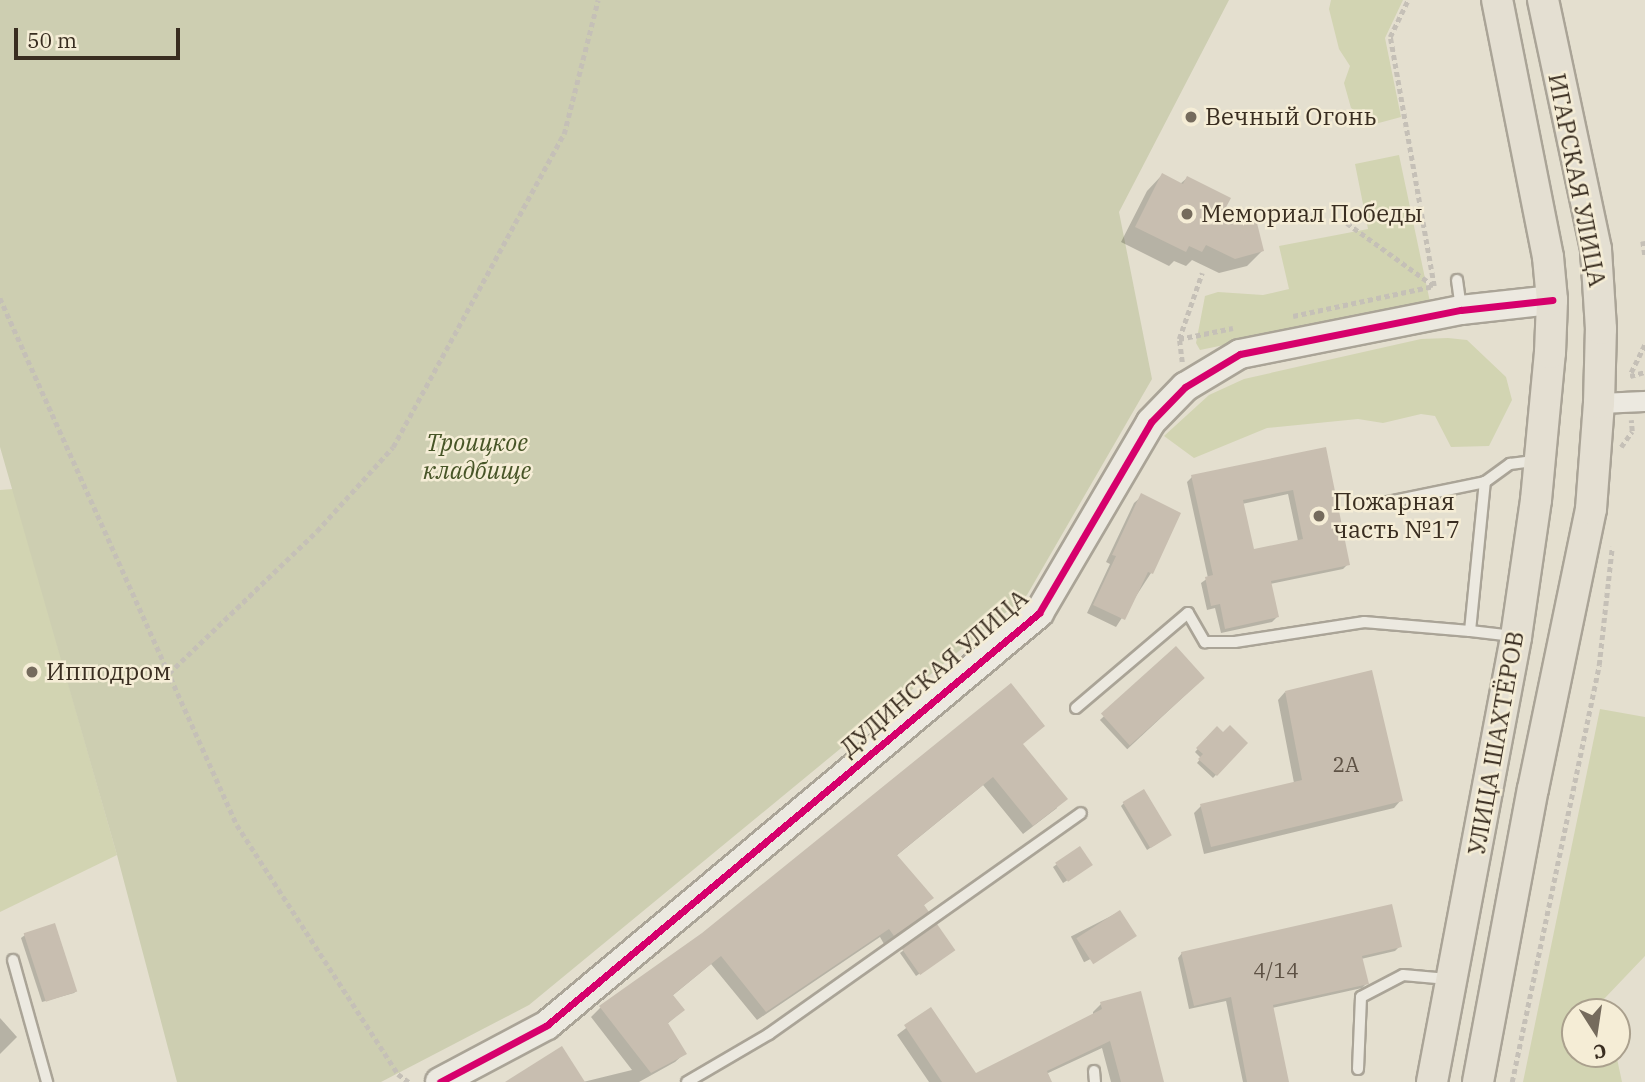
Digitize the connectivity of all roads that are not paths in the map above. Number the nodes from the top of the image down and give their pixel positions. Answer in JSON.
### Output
{"nodes":[{"id":1,"x":1497,"y":0,"type":"edge"},
{"id":2,"x":1543,"y":0,"type":"edge"},
{"id":3,"x":1457,"y":280,"type":"dead end"},
{"id":4,"x":1552,"y":300,"type":"junction"},
{"id":5,"x":1461,"y":310,"type":"junction"},
{"id":6,"x":1547,"y":401,"type":"joint"},
{"id":7,"x":1645,"y":401,"type":"edge"},
{"id":8,"x":1599,"y":403,"type":"junction"},
{"id":9,"x":1540,"y":460,"type":"junction"},
{"id":10,"x":1485,"y":482,"type":"junction"},
{"id":11,"x":1374,"y":505,"type":"dead end"},
{"id":12,"x":1469,"y":631,"type":"junction"},
{"id":13,"x":1516,"y":637,"type":"junction"},
{"id":14,"x":1076,"y":708,"type":"dead end"},
{"id":15,"x":1081,"y":813,"type":"dead end"},
{"id":16,"x":13,"y":960,"type":"dead end"},
{"id":17,"x":1452,"y":980,"type":"junction"},
{"id":18,"x":1359,"y":1069,"type":"dead end"},
{"id":19,"x":47,"y":1082,"type":"edge"},
{"id":20,"x":440,"y":1082,"type":"edge"},
{"id":21,"x":687,"y":1082,"type":"edge"},
{"id":22,"x":1432,"y":1082,"type":"edge"},
{"id":23,"x":1478,"y":1082,"type":"edge"}],
"edges":[{"from":1,"to":4,"type":"main road","name":"ИГАРСКАЯ УЛИЦА"},
{"from":2,"to":8,"type":"main road","name":"ИГАРСКАЯ УЛИЦА"},
{"from":3,"to":5,"type":"lane"},
{"from":4,"to":5,"type":"street","name":"ДУДИНСКАЯ УЛИЦА"},
{"from":4,"to":6,"type":"main road","name":"ИГАРСКАЯ УЛИЦА"},
{"from":5,"to":20,"type":"street","name":"ДУДИНСКАЯ УЛИЦА"},
{"from":6,"to":9,"type":"main road","name":"УЛИЦА ШАХТЁРОВ"},
{"from":7,"to":8,"type":"street"},
{"from":8,"to":23,"type":"main road","name":"УЛИЦА ШАХТЁРОВ"},
{"from":9,"to":10,"type":"lane"},
{"from":9,"to":13,"type":"main road","name":"УЛИЦА ШАХТЁРОВ"},
{"from":10,"to":11,"type":"lane"},
{"from":10,"to":12,"type":"lane"},
{"from":12,"to":13,"type":"lane"},
{"from":12,"to":14,"type":"lane"},
{"from":13,"to":17,"type":"main road","name":"УЛИЦА ШАХТЁРОВ"},
{"from":15,"to":21,"type":"lane"},
{"from":16,"to":19,"type":"lane"},
{"from":17,"to":18,"type":"lane"},
{"from":17,"to":22,"type":"main road","name":"УЛИЦА ШАХТЁРОВ"}]}
